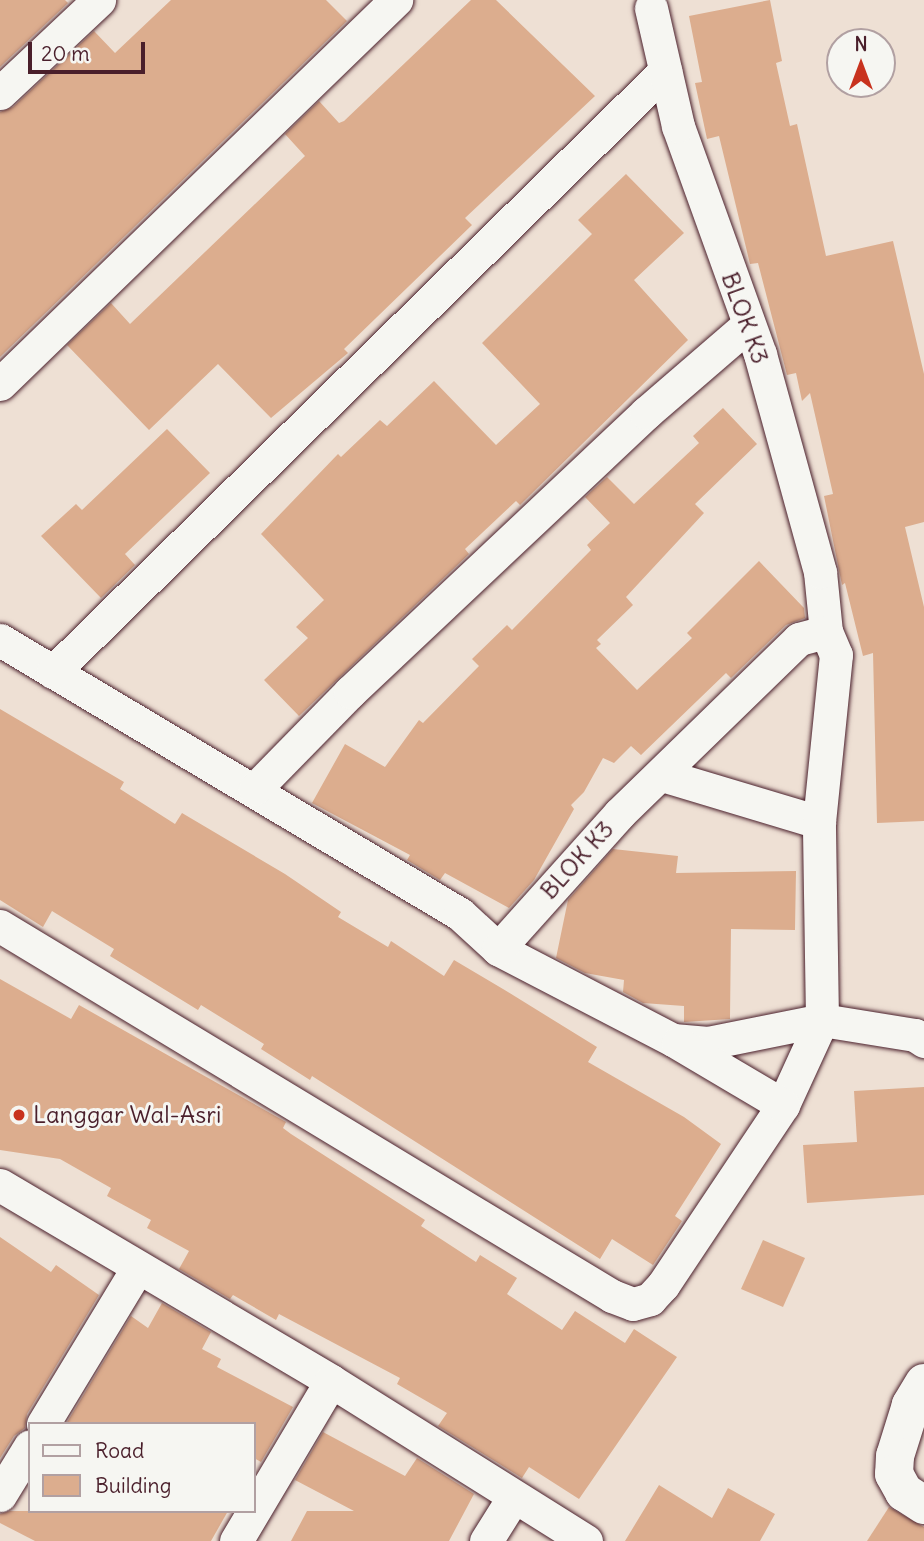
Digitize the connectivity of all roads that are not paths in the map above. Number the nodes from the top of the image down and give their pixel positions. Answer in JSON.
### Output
{"nodes":[{"id":1,"x":99,"y":0,"type":"edge"},
{"id":2,"x":396,"y":0,"type":"edge"},
{"id":3,"x":651,"y":3,"type":"edge"},
{"id":4,"x":665,"y":71,"type":"junction"},
{"id":5,"x":0,"y":93,"type":"edge"},
{"id":6,"x":748,"y":325,"type":"junction"},
{"id":7,"x":0,"y":384,"type":"edge"},
{"id":8,"x":826,"y":632,"type":"junction"},
{"id":9,"x":0,"y":640,"type":"edge"},
{"id":10,"x":53,"y":673,"type":"junction"},
{"id":11,"x":662,"y":775,"type":"junction"},
{"id":12,"x":255,"y":789,"type":"junction"},
{"id":13,"x":819,"y":822,"type":"junction"},
{"id":14,"x":0,"y":926,"type":"edge"},
{"id":15,"x":498,"y":949,"type":"junction"},
{"id":16,"x":822,"y":1020,"type":"junction"},
{"id":17,"x":673,"y":1040,"type":"junction"},
{"id":18,"x":924,"y":1041,"type":"edge"},
{"id":19,"x":783,"y":1105,"type":"junction"},
{"id":20,"x":0,"y":1185,"type":"edge"},
{"id":21,"x":137,"y":1269,"type":"junction"},
{"id":22,"x":331,"y":1381,"type":"junction"},
{"id":23,"x":924,"y":1383,"type":"edge"},
{"id":24,"x":44,"y":1422,"type":"edge"},
{"id":25,"x":28,"y":1449,"type":"edge"},
{"id":26,"x":0,"y":1495,"type":"edge"},
{"id":27,"x":513,"y":1497,"type":"junction"},
{"id":28,"x":924,"y":1505,"type":"edge"},
{"id":29,"x":256,"y":1507,"type":"edge"},
{"id":30,"x":253,"y":1513,"type":"edge"},
{"id":31,"x":236,"y":1541,"type":"edge"},
{"id":32,"x":486,"y":1541,"type":"edge"},
{"id":33,"x":586,"y":1541,"type":"edge"}],
"edges":[{"from":1,"to":5,"type":"street"},
{"from":2,"to":7,"type":"street"},
{"from":3,"to":4,"type":"street","name":"BLOK K3"},
{"from":4,"to":6,"type":"street","name":"BLOK K3"},
{"from":4,"to":10,"type":"street"},
{"from":6,"to":8,"type":"street","name":"BLOK K3"},
{"from":6,"to":12,"type":"street"},
{"from":8,"to":11,"type":"street","name":"BLOK K3"},
{"from":8,"to":13,"type":"street","name":"BLOK K3"},
{"from":9,"to":10,"type":"street"},
{"from":10,"to":12,"type":"street"},
{"from":11,"to":13,"type":"street"},
{"from":11,"to":15,"type":"street","name":"BLOK K3"},
{"from":12,"to":15,"type":"street"},
{"from":13,"to":16,"type":"street","name":"BLOK K3"},
{"from":14,"to":19,"type":"street"},
{"from":15,"to":17,"type":"street"},
{"from":16,"to":17,"type":"street"},
{"from":16,"to":18,"type":"street"},
{"from":16,"to":19,"type":"street"},
{"from":17,"to":19,"type":"street"},
{"from":20,"to":21,"type":"street"},
{"from":21,"to":22,"type":"street"},
{"from":21,"to":24,"type":"street"},
{"from":22,"to":27,"type":"street"},
{"from":22,"to":29,"type":"street"},
{"from":23,"to":28,"type":"street"},
{"from":25,"to":26,"type":"street"},
{"from":27,"to":32,"type":"street"},
{"from":27,"to":33,"type":"street"},
{"from":30,"to":31,"type":"street"}]}
